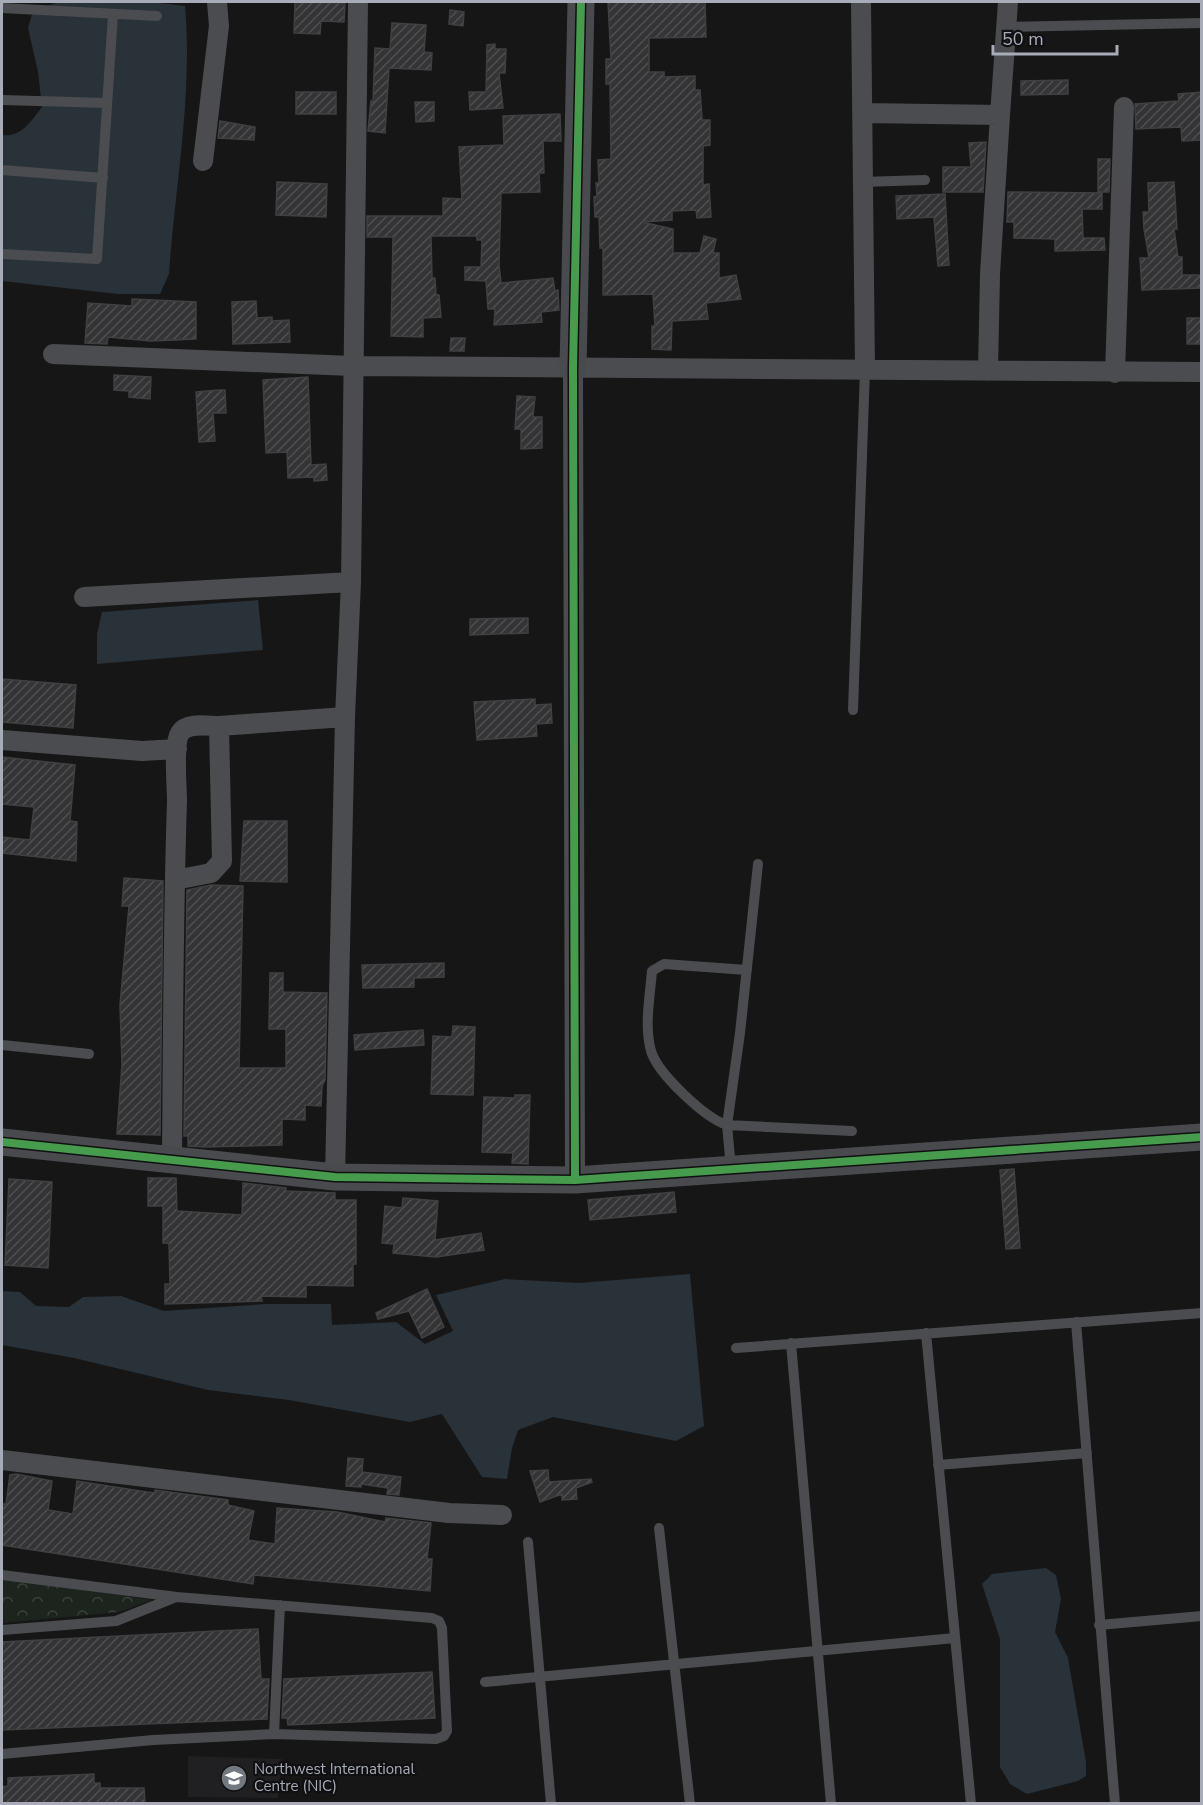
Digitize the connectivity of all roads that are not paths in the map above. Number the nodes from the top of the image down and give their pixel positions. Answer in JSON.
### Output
{"nodes":[{"id":1,"x":217,"y":2,"type":"edge"},
{"id":2,"x":358,"y":2,"type":"edge"},
{"id":3,"x":581,"y":2,"type":"edge"},
{"id":4,"x":861,"y":2,"type":"edge"},
{"id":5,"x":1008,"y":2,"type":"edge"},
{"id":6,"x":2,"y":8,"type":"edge"},
{"id":7,"x":113,"y":14,"type":"junction"},
{"id":8,"x":157,"y":16,"type":"dead end"},
{"id":9,"x":1202,"y":23,"type":"edge"},
{"id":10,"x":1007,"y":27,"type":"junction"},
{"id":11,"x":2,"y":100,"type":"edge"},
{"id":12,"x":108,"y":103,"type":"junction"},
{"id":13,"x":1124,"y":107,"type":"dead end"},
{"id":14,"x":863,"y":113,"type":"junction"},
{"id":15,"x":1000,"y":115,"type":"junction"},
{"id":16,"x":203,"y":161,"type":"dead end"},
{"id":17,"x":2,"y":170,"type":"edge"},
{"id":18,"x":103,"y":178,"type":"junction"},
{"id":19,"x":925,"y":180,"type":"dead end"},
{"id":20,"x":862,"y":183,"type":"junction"},
{"id":21,"x":2,"y":254,"type":"edge"},
{"id":22,"x":53,"y":354,"type":"dead end"},
{"id":23,"x":352,"y":366,"type":"junction"},
{"id":24,"x":573,"y":368,"type":"junction"},
{"id":25,"x":865,"y":370,"type":"junction"},
{"id":26,"x":988,"y":371,"type":"junction"},
{"id":27,"x":1115,"y":372,"type":"junction"},
{"id":28,"x":1202,"y":372,"type":"edge"},
{"id":29,"x":351,"y":582,"type":"junction"},
{"id":30,"x":84,"y":597,"type":"dead end"},
{"id":31,"x":853,"y":710,"type":"dead end"},
{"id":32,"x":345,"y":717,"type":"junction"},
{"id":33,"x":219,"y":726,"type":"junction"},
{"id":34,"x":2,"y":740,"type":"edge"},
{"id":35,"x":177,"y":749,"type":"junction"},
{"id":36,"x":758,"y":864,"type":"dead end"},
{"id":37,"x":175,"y":880,"type":"junction"},
{"id":38,"x":747,"y":970,"type":"junction"},
{"id":39,"x":2,"y":1045,"type":"edge"},
{"id":40,"x":89,"y":1054,"type":"dead end"},
{"id":41,"x":727,"y":1125,"type":"junction"},
{"id":42,"x":852,"y":1131,"type":"dead end"},
{"id":43,"x":1202,"y":1137,"type":"edge"},
{"id":44,"x":2,"y":1142,"type":"edge"},
{"id":45,"x":172,"y":1160,"type":"junction"},
{"id":46,"x":731,"y":1168,"type":"junction"},
{"id":47,"x":335,"y":1177,"type":"junction"},
{"id":48,"x":575,"y":1180,"type":"junction"},
{"id":49,"x":1202,"y":1313,"type":"edge"},
{"id":50,"x":1076,"y":1322,"type":"junction"},
{"id":51,"x":926,"y":1333,"type":"junction"},
{"id":52,"x":791,"y":1343,"type":"junction"},
{"id":53,"x":736,"y":1347,"type":"dead end"},
{"id":54,"x":1087,"y":1453,"type":"junction"},
{"id":55,"x":2,"y":1461,"type":"edge"},
{"id":56,"x":938,"y":1465,"type":"junction"},
{"id":57,"x":502,"y":1515,"type":"dead end"},
{"id":58,"x":659,"y":1528,"type":"dead end"},
{"id":59,"x":528,"y":1542,"type":"dead end"},
{"id":60,"x":2,"y":1575,"type":"edge"},
{"id":61,"x":177,"y":1597,"type":"junction"},
{"id":62,"x":280,"y":1605,"type":"junction"},
{"id":63,"x":1202,"y":1616,"type":"edge"},
{"id":64,"x":1099,"y":1625,"type":"junction"},
{"id":65,"x":2,"y":1630,"type":"edge"},
{"id":66,"x":955,"y":1638,"type":"junction"},
{"id":67,"x":818,"y":1651,"type":"junction"},
{"id":68,"x":674,"y":1664,"type":"junction"},
{"id":69,"x":540,"y":1677,"type":"junction"},
{"id":70,"x":485,"y":1682,"type":"dead end"},
{"id":71,"x":274,"y":1734,"type":"junction"},
{"id":72,"x":2,"y":1754,"type":"edge"},
{"id":73,"x":551,"y":1803,"type":"edge"},
{"id":74,"x":690,"y":1803,"type":"edge"},
{"id":75,"x":831,"y":1803,"type":"edge"},
{"id":76,"x":971,"y":1803,"type":"edge"},
{"id":77,"x":1114,"y":1803,"type":"edge"}],
"edges":[{"from":1,"to":16,"type":"street"},
{"from":2,"to":23,"type":"street"},
{"from":3,"to":24,"type":"street"},
{"from":4,"to":14,"type":"street"},
{"from":5,"to":10,"type":"street"},
{"from":6,"to":7,"type":"lane"},
{"from":7,"to":8,"type":"lane"},
{"from":7,"to":12,"type":"lane"},
{"from":9,"to":10,"type":"lane"},
{"from":10,"to":15,"type":"street"},
{"from":11,"to":12,"type":"lane"},
{"from":12,"to":18,"type":"lane"},
{"from":13,"to":27,"type":"street"},
{"from":14,"to":15,"type":"street"},
{"from":14,"to":20,"type":"street"},
{"from":15,"to":26,"type":"street"},
{"from":17,"to":18,"type":"lane"},
{"from":18,"to":21,"type":"lane"},
{"from":19,"to":20,"type":"lane"},
{"from":20,"to":25,"type":"street"},
{"from":22,"to":23,"type":"street"},
{"from":23,"to":24,"type":"street"},
{"from":23,"to":29,"type":"street"},
{"from":24,"to":25,"type":"street"},
{"from":24,"to":48,"type":"street"},
{"from":25,"to":26,"type":"street"},
{"from":25,"to":31,"type":"lane"},
{"from":26,"to":27,"type":"street"},
{"from":27,"to":28,"type":"street"},
{"from":29,"to":30,"type":"street"},
{"from":29,"to":32,"type":"street"},
{"from":32,"to":33,"type":"street"},
{"from":32,"to":47,"type":"street"},
{"from":33,"to":35,"type":"street"},
{"from":33,"to":37,"type":"street"},
{"from":34,"to":35,"type":"street"},
{"from":35,"to":37,"type":"street"},
{"from":36,"to":38,"type":"lane"},
{"from":37,"to":45,"type":"street"},
{"from":38,"to":41,"type":"lane"},
{"from":38,"to":41,"type":"lane"},
{"from":39,"to":40,"type":"lane"},
{"from":41,"to":42,"type":"lane"},
{"from":41,"to":46,"type":"lane"},
{"from":43,"to":46,"type":"street"},
{"from":44,"to":45,"type":"street"},
{"from":45,"to":47,"type":"street"},
{"from":46,"to":48,"type":"street"},
{"from":47,"to":48,"type":"street"},
{"from":49,"to":50,"type":"lane"},
{"from":50,"to":51,"type":"lane"},
{"from":50,"to":54,"type":"lane"},
{"from":51,"to":52,"type":"lane"},
{"from":51,"to":56,"type":"lane"},
{"from":52,"to":53,"type":"lane"},
{"from":52,"to":67,"type":"lane"},
{"from":54,"to":56,"type":"lane"},
{"from":54,"to":64,"type":"lane"},
{"from":55,"to":57,"type":"street"},
{"from":56,"to":66,"type":"lane"},
{"from":58,"to":68,"type":"lane"},
{"from":59,"to":69,"type":"lane"},
{"from":60,"to":61,"type":"lane"},
{"from":61,"to":62,"type":"lane"},
{"from":61,"to":65,"type":"lane"},
{"from":62,"to":71,"type":"lane"},
{"from":62,"to":71,"type":"lane"},
{"from":63,"to":64,"type":"lane"},
{"from":64,"to":77,"type":"lane"},
{"from":66,"to":67,"type":"lane"},
{"from":66,"to":76,"type":"lane"},
{"from":67,"to":68,"type":"lane"},
{"from":67,"to":75,"type":"lane"},
{"from":68,"to":69,"type":"lane"},
{"from":68,"to":74,"type":"lane"},
{"from":69,"to":70,"type":"lane"},
{"from":69,"to":73,"type":"lane"},
{"from":71,"to":72,"type":"lane"}]}
